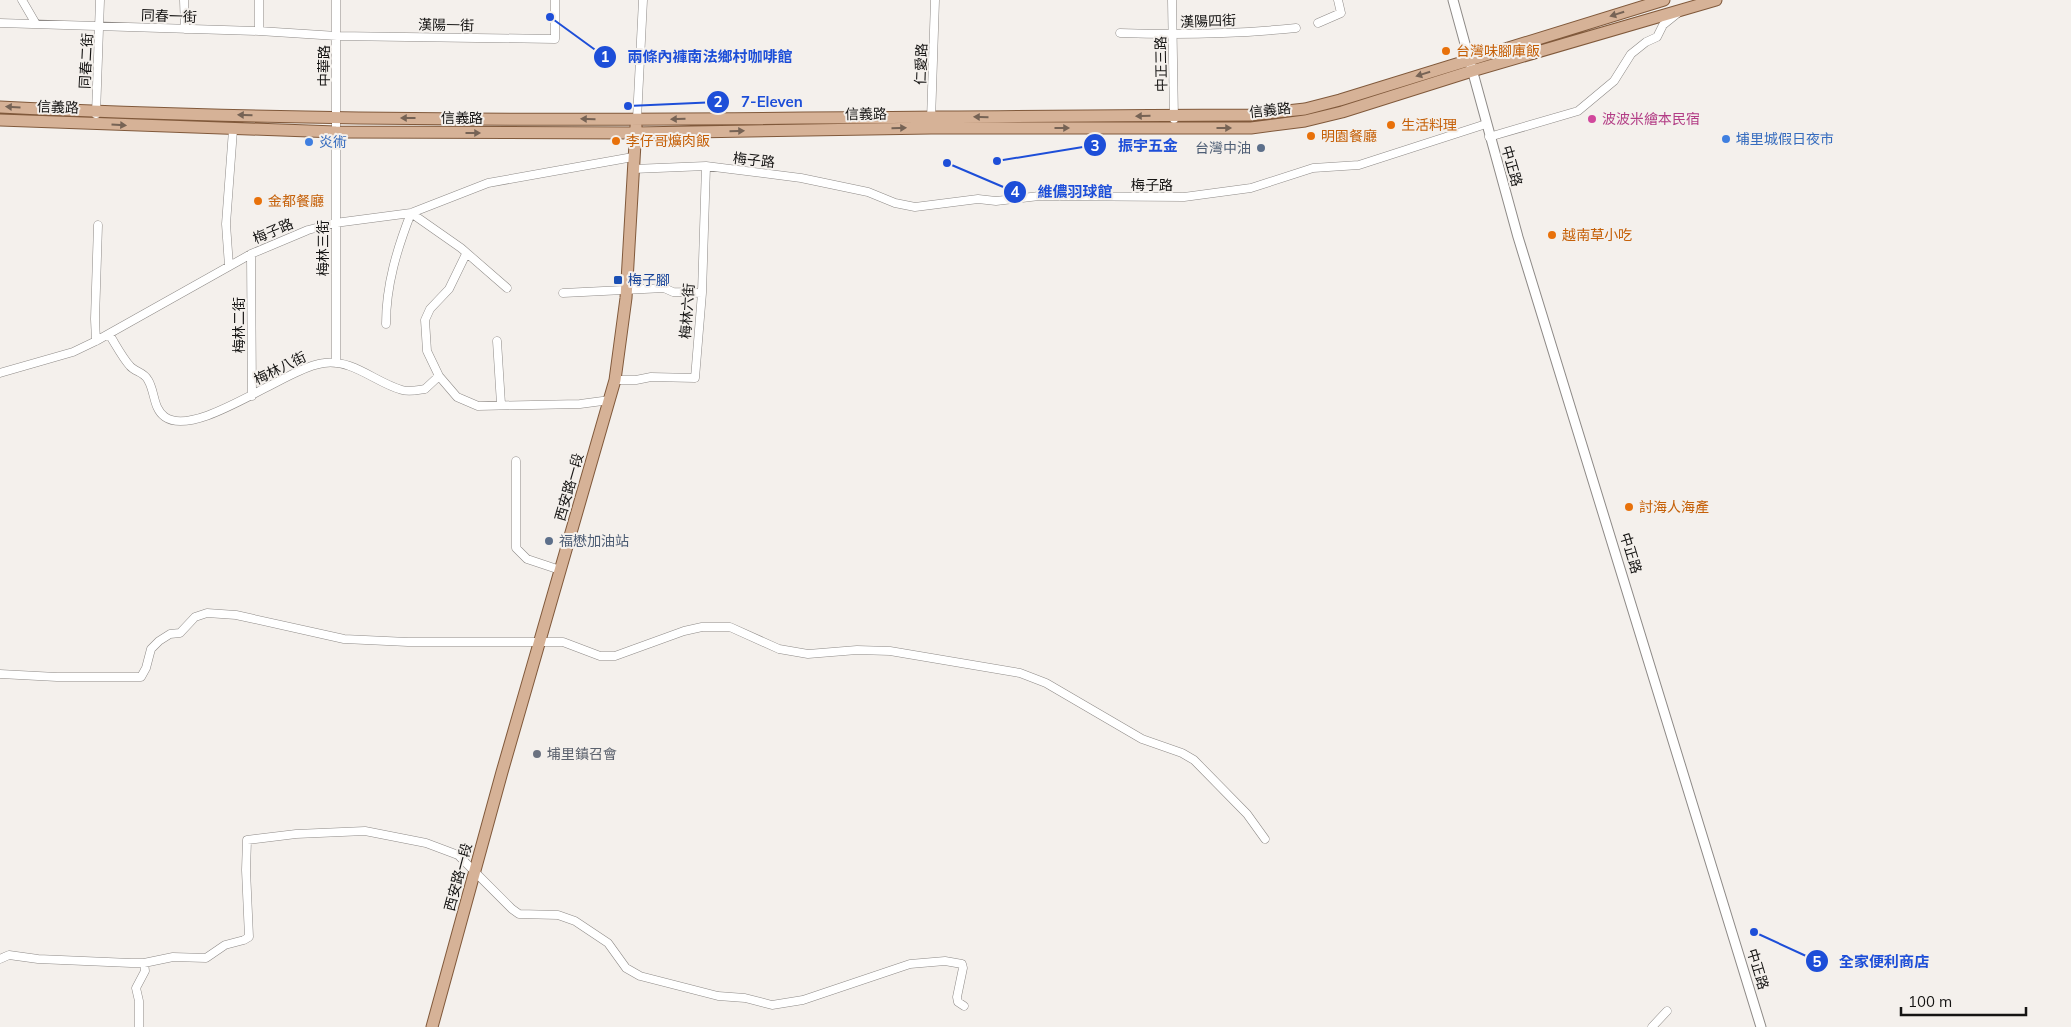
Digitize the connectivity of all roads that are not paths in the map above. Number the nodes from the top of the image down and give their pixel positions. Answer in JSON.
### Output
{"nodes":[{"id":1,"x":22,"y":0,"type":"edge"},
{"id":2,"x":100,"y":0,"type":"edge"},
{"id":3,"x":184,"y":0,"type":"edge"},
{"id":4,"x":259,"y":0,"type":"edge"},
{"id":5,"x":336,"y":0,"type":"edge"},
{"id":6,"x":555,"y":0,"type":"edge"},
{"id":7,"x":643,"y":0,"type":"edge"},
{"id":8,"x":935,"y":0,"type":"edge"},
{"id":9,"x":1172,"y":0,"type":"edge"},
{"id":10,"x":1338,"y":0,"type":"edge"},
{"id":11,"x":1453,"y":0,"type":"edge"},
{"id":12,"x":1664,"y":0,"type":"edge"},
{"id":13,"x":1716,"y":0,"type":"edge"},
{"id":14,"x":1680,"y":11,"type":"junction"},
{"id":15,"x":0,"y":22,"type":"edge"},
{"id":16,"x":1318,"y":23,"type":"dead end"},
{"id":17,"x":36,"y":24,"type":"junction"},
{"id":18,"x":100,"y":27,"type":"junction"},
{"id":19,"x":1296,"y":28,"type":"dead end"},
{"id":20,"x":185,"y":29,"type":"junction"},
{"id":21,"x":260,"y":31,"type":"junction"},
{"id":22,"x":1120,"y":33,"type":"dead end"},
{"id":23,"x":1172,"y":34,"type":"junction"},
{"id":24,"x":337,"y":36,"type":"junction"},
{"id":25,"x":1471,"y":65,"type":"junction"},
{"id":26,"x":0,"y":107,"type":"edge"},
{"id":27,"x":96,"y":112,"type":"junction"},
{"id":28,"x":1174,"y":115,"type":"junction"},
{"id":29,"x":932,"y":116,"type":"junction"},
{"id":30,"x":336,"y":118,"type":"junction"},
{"id":31,"x":637,"y":119,"type":"junction"},
{"id":32,"x":0,"y":120,"type":"edge"},
{"id":33,"x":95,"y":124,"type":"junction"},
{"id":34,"x":1486,"y":124,"type":"junction"},
{"id":35,"x":931,"y":128,"type":"junction"},
{"id":36,"x":1175,"y":128,"type":"junction"},
{"id":37,"x":233,"y":130,"type":"junction"},
{"id":38,"x":336,"y":132,"type":"junction"},
{"id":39,"x":635,"y":133,"type":"junction"},
{"id":40,"x":1489,"y":137,"type":"junction"},
{"id":41,"x":633,"y":163,"type":"junction"},
{"id":42,"x":706,"y":166,"type":"junction"},
{"id":43,"x":411,"y":213,"type":"junction"},
{"id":44,"x":335,"y":223,"type":"junction"},
{"id":45,"x":98,"y":225,"type":"dead end"},
{"id":46,"x":251,"y":254,"type":"junction"},
{"id":47,"x":466,"y":254,"type":"junction"},
{"id":48,"x":229,"y":266,"type":"junction"},
{"id":49,"x":507,"y":288,"type":"dead end"},
{"id":50,"x":626,"y":288,"type":"junction"},
{"id":51,"x":563,"y":293,"type":"dead end"},
{"id":52,"x":702,"y":293,"type":"junction"},
{"id":53,"x":386,"y":324,"type":"dead end"},
{"id":54,"x":109,"y":334,"type":"junction"},
{"id":55,"x":96,"y":341,"type":"junction"},
{"id":56,"x":497,"y":341,"type":"dead end"},
{"id":57,"x":336,"y":363,"type":"junction"},
{"id":58,"x":0,"y":373,"type":"edge"},
{"id":59,"x":439,"y":376,"type":"junction"},
{"id":60,"x":615,"y":380,"type":"junction"},
{"id":61,"x":252,"y":396,"type":"junction"},
{"id":62,"x":610,"y":400,"type":"junction"},
{"id":63,"x":501,"y":404,"type":"junction"},
{"id":64,"x":516,"y":461,"type":"dead end"},
{"id":65,"x":560,"y":570,"type":"junction"},
{"id":66,"x":539,"y":642,"type":"junction"},
{"id":67,"x":0,"y":674,"type":"edge"},
{"id":68,"x":1265,"y":839,"type":"dead end"},
{"id":69,"x":475,"y":871,"type":"junction"},
{"id":70,"x":0,"y":959,"type":"edge"},
{"id":71,"x":144,"y":963,"type":"junction"},
{"id":72,"x":964,"y":1006,"type":"dead end"},
{"id":73,"x":1667,"y":1011,"type":"dead end"},
{"id":74,"x":138,"y":1027,"type":"edge"},
{"id":75,"x":432,"y":1027,"type":"edge"},
{"id":76,"x":1652,"y":1027,"type":"edge"},
{"id":77,"x":1761,"y":1027,"type":"edge"}],
"edges":[{"from":1,"to":17,"type":"street"},
{"from":2,"to":18,"type":"street","name":"同春二街"},
{"from":3,"to":20,"type":"street"},
{"from":4,"to":21,"type":"street"},
{"from":5,"to":24,"type":"street","name":"中華路"},
{"from":6,"to":24,"type":"street","name":"漢陽一街"},
{"from":7,"to":31,"type":"street","name":"西安路一段"},
{"from":8,"to":29,"type":"street","name":"仁愛路"},
{"from":9,"to":23,"type":"street","name":"中正三路"},
{"from":10,"to":16,"type":"street"},
{"from":11,"to":25,"type":"street","name":"中正路"},
{"from":12,"to":25,"type":"main road","name":"信義路","one_way":true},
{"from":13,"to":14,"type":"main road","name":"信義路"},
{"from":14,"to":25,"type":"main road","name":"信義路"},
{"from":14,"to":40,"type":"street"},
{"from":15,"to":17,"type":"street","name":"同春一街"},
{"from":17,"to":18,"type":"street","name":"同春一街"},
{"from":18,"to":20,"type":"street","name":"同春一街"},
{"from":18,"to":27,"type":"street","name":"同春二街"},
{"from":19,"to":23,"type":"street","name":"漢陽四街"},
{"from":20,"to":21,"type":"street","name":"同春一街"},
{"from":21,"to":24,"type":"street","name":"同春一街"},
{"from":22,"to":23,"type":"street","name":"漢陽四街"},
{"from":23,"to":28,"type":"street","name":"中正三路"},
{"from":24,"to":30,"type":"street","name":"中華路"},
{"from":25,"to":28,"type":"main road","name":"信義路","one_way":true},
{"from":25,"to":34,"type":"street","name":"中正路"},
{"from":36,"to":25,"type":"main road","name":"信義路","one_way":true},
{"from":27,"to":26,"type":"main road","name":"信義路","one_way":true},
{"from":30,"to":27,"type":"main road","name":"信義路","one_way":true},
{"from":27,"to":33,"type":"street","name":"同春二街"},
{"from":28,"to":29,"type":"main road","name":"信義路","one_way":true},
{"from":28,"to":36,"type":"street","name":"中正三路"},
{"from":29,"to":31,"type":"main road","name":"信義路","one_way":true},
{"from":29,"to":35,"type":"street","name":"仁愛路"},
{"from":31,"to":30,"type":"main road","name":"信義路","one_way":true},
{"from":30,"to":38,"type":"street","name":"中華路"},
{"from":31,"to":39,"type":"main road","name":"西安路一段"},
{"from":32,"to":33,"type":"main road","name":"信義路"},
{"from":33,"to":37,"type":"main road","name":"信義路","one_way":true},
{"from":34,"to":40,"type":"street","name":"中正路"},
{"from":34,"to":42,"type":"street","name":"梅子路"},
{"from":35,"to":36,"type":"main road","name":"信義路","one_way":true},
{"from":39,"to":35,"type":"main road","name":"信義路","one_way":true},
{"from":37,"to":38,"type":"main road","name":"信義路"},
{"from":37,"to":48,"type":"street"},
{"from":38,"to":39,"type":"main road","name":"信義路","one_way":true},
{"from":38,"to":44,"type":"street","name":"梅林三街"},
{"from":39,"to":41,"type":"main road","name":"西安路一段"},
{"from":40,"to":77,"type":"street","name":"中正路"},
{"from":41,"to":42,"type":"street","name":"梅子路"},
{"from":41,"to":43,"type":"street","name":"梅子路"},
{"from":41,"to":50,"type":"main road","name":"西安路一段"},
{"from":42,"to":52,"type":"street","name":"梅林六街"},
{"from":43,"to":44,"type":"street","name":"梅子路"},
{"from":43,"to":47,"type":"street"},
{"from":43,"to":53,"type":"street"},
{"from":44,"to":46,"type":"street","name":"梅子路"},
{"from":44,"to":57,"type":"street","name":"梅林三街"},
{"from":45,"to":55,"type":"street"},
{"from":46,"to":48,"type":"street","name":"梅子路"},
{"from":46,"to":61,"type":"street","name":"梅林二街"},
{"from":47,"to":49,"type":"street"},
{"from":47,"to":59,"type":"street"},
{"from":48,"to":54,"type":"street","name":"梅子路"},
{"from":50,"to":51,"type":"street"},
{"from":50,"to":52,"type":"street"},
{"from":50,"to":60,"type":"main road","name":"西安路一段"},
{"from":52,"to":60,"type":"street","name":"梅林六街"},
{"from":54,"to":55,"type":"street","name":"梅子路"},
{"from":54,"to":61,"type":"street","name":"梅林八街"},
{"from":55,"to":58,"type":"street","name":"梅子路"},
{"from":56,"to":63,"type":"street"},
{"from":57,"to":59,"type":"street","name":"梅林八街"},
{"from":57,"to":61,"type":"street","name":"梅林八街"},
{"from":59,"to":63,"type":"street"},
{"from":60,"to":62,"type":"main road","name":"西安路一段"},
{"from":62,"to":63,"type":"street"},
{"from":62,"to":65,"type":"main road","name":"西安路一段"},
{"from":64,"to":65,"type":"street"},
{"from":65,"to":66,"type":"main road","name":"西安路一段"},
{"from":66,"to":67,"type":"street"},
{"from":66,"to":68,"type":"street"},
{"from":66,"to":69,"type":"main road","name":"西安路一段"},
{"from":69,"to":71,"type":"street"},
{"from":69,"to":72,"type":"street"},
{"from":69,"to":75,"type":"main road","name":"西安路一段"},
{"from":70,"to":71,"type":"street"},
{"from":71,"to":74,"type":"street"},
{"from":73,"to":76,"type":"street"}]}
